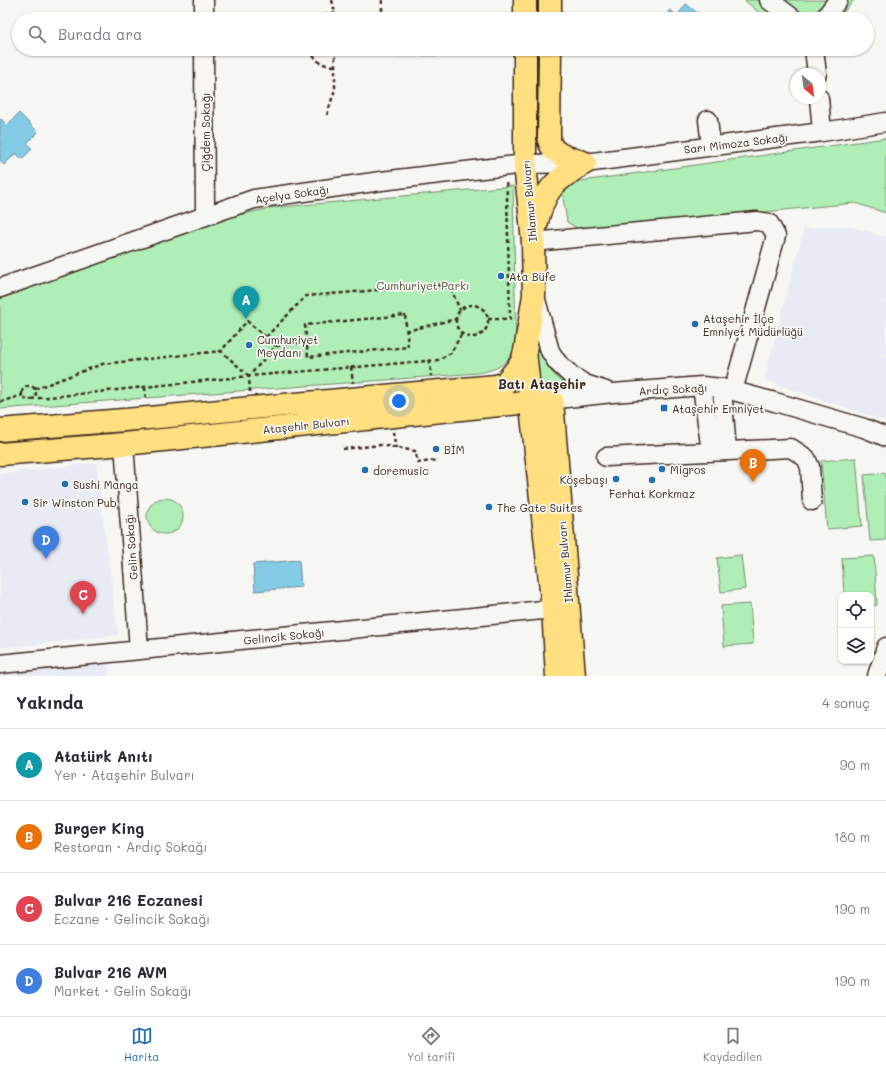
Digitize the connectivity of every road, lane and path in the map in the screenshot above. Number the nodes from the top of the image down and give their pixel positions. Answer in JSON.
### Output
{"nodes":[{"id":1,"x":204,"y":0,"type":"edge"},
{"id":2,"x":332,"y":0,"type":"edge"},
{"id":3,"x":382,"y":0,"type":"edge"},
{"id":4,"x":525,"y":0,"type":"edge"},
{"id":5,"x":550,"y":0,"type":"edge"},
{"id":6,"x":769,"y":0,"type":"edge"},
{"id":7,"x":838,"y":0,"type":"edge"},
{"id":8,"x":382,"y":11,"type":"dead end"},
{"id":9,"x":204,"y":12,"type":"edge"},
{"id":10,"x":335,"y":12,"type":"edge"},
{"id":11,"x":525,"y":12,"type":"edge"},
{"id":12,"x":550,"y":12,"type":"edge"},
{"id":13,"x":785,"y":12,"type":"edge"},
{"id":14,"x":829,"y":12,"type":"edge"},
{"id":15,"x":204,"y":56,"type":"edge"},
{"id":16,"x":314,"y":56,"type":"edge"},
{"id":17,"x":335,"y":56,"type":"edge"},
{"id":18,"x":525,"y":56,"type":"edge"},
{"id":19,"x":550,"y":56,"type":"edge"},
{"id":20,"x":815,"y":56,"type":"edge"},
{"id":21,"x":335,"y":66,"type":"junction"},
{"id":22,"x":816,"y":68,"type":"edge"},
{"id":23,"x":820,"y":104,"type":"edge"},
{"id":24,"x":327,"y":116,"type":"dead end"},
{"id":25,"x":708,"y":120,"type":"dead end"},
{"id":26,"x":886,"y":122,"type":"edge"},
{"id":27,"x":822,"y":132,"type":"junction"},
{"id":28,"x":711,"y":146,"type":"junction"},
{"id":29,"x":586,"y":163,"type":"junction"},
{"id":30,"x":525,"y":164,"type":"junction"},
{"id":31,"x":507,"y":195,"type":"dead end"},
{"id":32,"x":205,"y":215,"type":"junction"},
{"id":33,"x":533,"y":242,"type":"junction"},
{"id":34,"x":0,"y":288,"type":"edge"},
{"id":35,"x":534,"y":295,"type":"junction"},
{"id":36,"x":460,"y":310,"type":"junction"},
{"id":37,"x":456,"y":319,"type":"junction"},
{"id":38,"x":488,"y":319,"type":"junction"},
{"id":39,"x":406,"y":331,"type":"junction"},
{"id":40,"x":462,"y":333,"type":"junction"},
{"id":41,"x":266,"y":337,"type":"junction"},
{"id":42,"x":307,"y":342,"type":"junction"},
{"id":43,"x":276,"y":346,"type":"junction"},
{"id":44,"x":220,"y":351,"type":"junction"},
{"id":45,"x":525,"y":351,"type":"junction"},
{"id":46,"x":249,"y":376,"type":"junction"},
{"id":47,"x":702,"y":386,"type":"junction"},
{"id":48,"x":35,"y":389,"type":"junction"},
{"id":49,"x":727,"y":390,"type":"junction"},
{"id":50,"x":613,"y":393,"type":"junction"},
{"id":51,"x":23,"y":395,"type":"junction"},
{"id":52,"x":31,"y":399,"type":"junction"},
{"id":53,"x":552,"y":400,"type":"junction"},
{"id":54,"x":0,"y":402,"type":"edge"},
{"id":55,"x":530,"y":402,"type":"junction"},
{"id":56,"x":251,"y":408,"type":"junction"},
{"id":57,"x":0,"y":430,"type":"edge"},
{"id":58,"x":878,"y":431,"type":"edge"},
{"id":59,"x":886,"y":437,"type":"edge"},
{"id":60,"x":124,"y":444,"type":"junction"},
{"id":61,"x":343,"y":449,"type":"dead end"},
{"id":62,"x":719,"y":452,"type":"junction"},
{"id":63,"x":0,"y":454,"type":"edge"},
{"id":64,"x":606,"y":457,"type":"dead end"},
{"id":65,"x":438,"y":460,"type":"dead end"},
{"id":66,"x":812,"y":501,"type":"dead end"},
{"id":67,"x":561,"y":609,"type":"junction"},
{"id":68,"x":886,"y":647,"type":"edge"},
{"id":69,"x":139,"y":650,"type":"junction"},
{"id":70,"x":0,"y":664,"type":"edge"},
{"id":71,"x":557,"y":676,"type":"edge"},
{"id":72,"x":574,"y":676,"type":"edge"},
{"id":73,"x":878,"y":676,"type":"edge"}],
"edges":[{"from":1,"to":9,"type":"street"},
{"from":2,"to":10,"type":"path"},
{"from":3,"to":8,"type":"path"},
{"from":4,"to":11,"type":"main road"},
{"from":5,"to":12,"type":"main road"},
{"from":6,"to":13,"type":"street"},
{"from":7,"to":14,"type":"street"},
{"from":15,"to":32,"type":"street","name":"Çiğdem Sokağı"},
{"from":16,"to":21,"type":"path"},
{"from":17,"to":21,"type":"path"},
{"from":18,"to":30,"type":"main road","name":"Ihlamur Bulvarı"},
{"from":19,"to":29,"type":"main road"},
{"from":20,"to":22,"type":"street"},
{"from":21,"to":24,"type":"path"},
{"from":23,"to":27,"type":"street"},
{"from":25,"to":28,"type":"street"},
{"from":26,"to":27,"type":"street","name":"Sarı Mimoza Sokağı"},
{"from":27,"to":28,"type":"street","name":"Sarı Mimoza Sokağı"},
{"from":28,"to":29,"type":"street","name":"Sarı Mimoza Sokağı"},
{"from":29,"to":30,"type":"street","name":"Sarı Mimoza Sokağı"},
{"from":29,"to":33,"type":"main road"},
{"from":30,"to":32,"type":"street","name":"Açelya Sokağı"},
{"from":30,"to":33,"type":"main road","name":"Ihlamur Bulvarı"},
{"from":31,"to":38,"type":"path"},
{"from":32,"to":34,"type":"street","name":"Açelya Sokağı"},
{"from":33,"to":35,"type":"main road","name":"Ihlamur Bulvarı"},
{"from":33,"to":49,"type":"street"},
{"from":35,"to":45,"type":"main road","name":"Ihlamur Bulvarı"},
{"from":35,"to":50,"type":"street","name":"Ardıç Sokağı"},
{"from":36,"to":37,"type":"path"},
{"from":36,"to":38,"type":"path"},
{"from":36,"to":41,"type":"path"},
{"from":37,"to":39,"type":"path"},
{"from":37,"to":40,"type":"path"},
{"from":38,"to":40,"type":"path"},
{"from":39,"to":42,"type":"path"},
{"from":39,"to":42,"type":"path"},
{"from":40,"to":46,"type":"path"},
{"from":41,"to":43,"type":"path"},
{"from":41,"to":44,"type":"path"},
{"from":42,"to":43,"type":"path"},
{"from":43,"to":46,"type":"path"},
{"from":44,"to":46,"type":"path"},
{"from":44,"to":48,"type":"path"},
{"from":45,"to":55,"type":"main road","name":"Ihlamur Bulvarı"},
{"from":45,"to":56,"type":"main road","name":"Ataşehir Bulvarı"},
{"from":46,"to":52,"type":"path"},
{"from":46,"to":56,"type":"path"},
{"from":47,"to":49,"type":"street","name":"Ardıç Sokağı"},
{"from":47,"to":50,"type":"street","name":"Ardıç Sokağı"},
{"from":47,"to":62,"type":"street"},
{"from":48,"to":51,"type":"path"},
{"from":48,"to":52,"type":"path"},
{"from":49,"to":58,"type":"street","name":"Ardıç Sokağı"},
{"from":49,"to":62,"type":"street"},
{"from":50,"to":53,"type":"street","name":"Ataşehir Bulvarı"},
{"from":51,"to":52,"type":"path"},
{"from":51,"to":54,"type":"path"},
{"from":53,"to":55,"type":"street","name":"Ataşehir Bulvarı"},
{"from":53,"to":67,"type":"main road","name":"Ihlamur Bulvarı"},
{"from":55,"to":60,"type":"main road","name":"Ataşehir Bulvarı"},
{"from":55,"to":67,"type":"main road","name":"Ihlamur Bulvarı"},
{"from":56,"to":57,"type":"main road","name":"Ataşehir Bulvarı"},
{"from":58,"to":59,"type":"street","name":"Ardıç Sokağı"},
{"from":60,"to":63,"type":"main road","name":"Ataşehir Bulvarı"},
{"from":60,"to":69,"type":"street","name":"Gelin Sokağı"},
{"from":61,"to":65,"type":"path"},
{"from":62,"to":64,"type":"street"},
{"from":62,"to":66,"type":"street"},
{"from":67,"to":69,"type":"street","name":"Gelincik Sokağı"},
{"from":67,"to":71,"type":"main road","name":"Ihlamur Bulvarı"},
{"from":67,"to":72,"type":"main road","name":"Ihlamur Bulvarı"},
{"from":68,"to":73,"type":"street"},
{"from":69,"to":70,"type":"street","name":"Gelincik Sokağı"}]}
